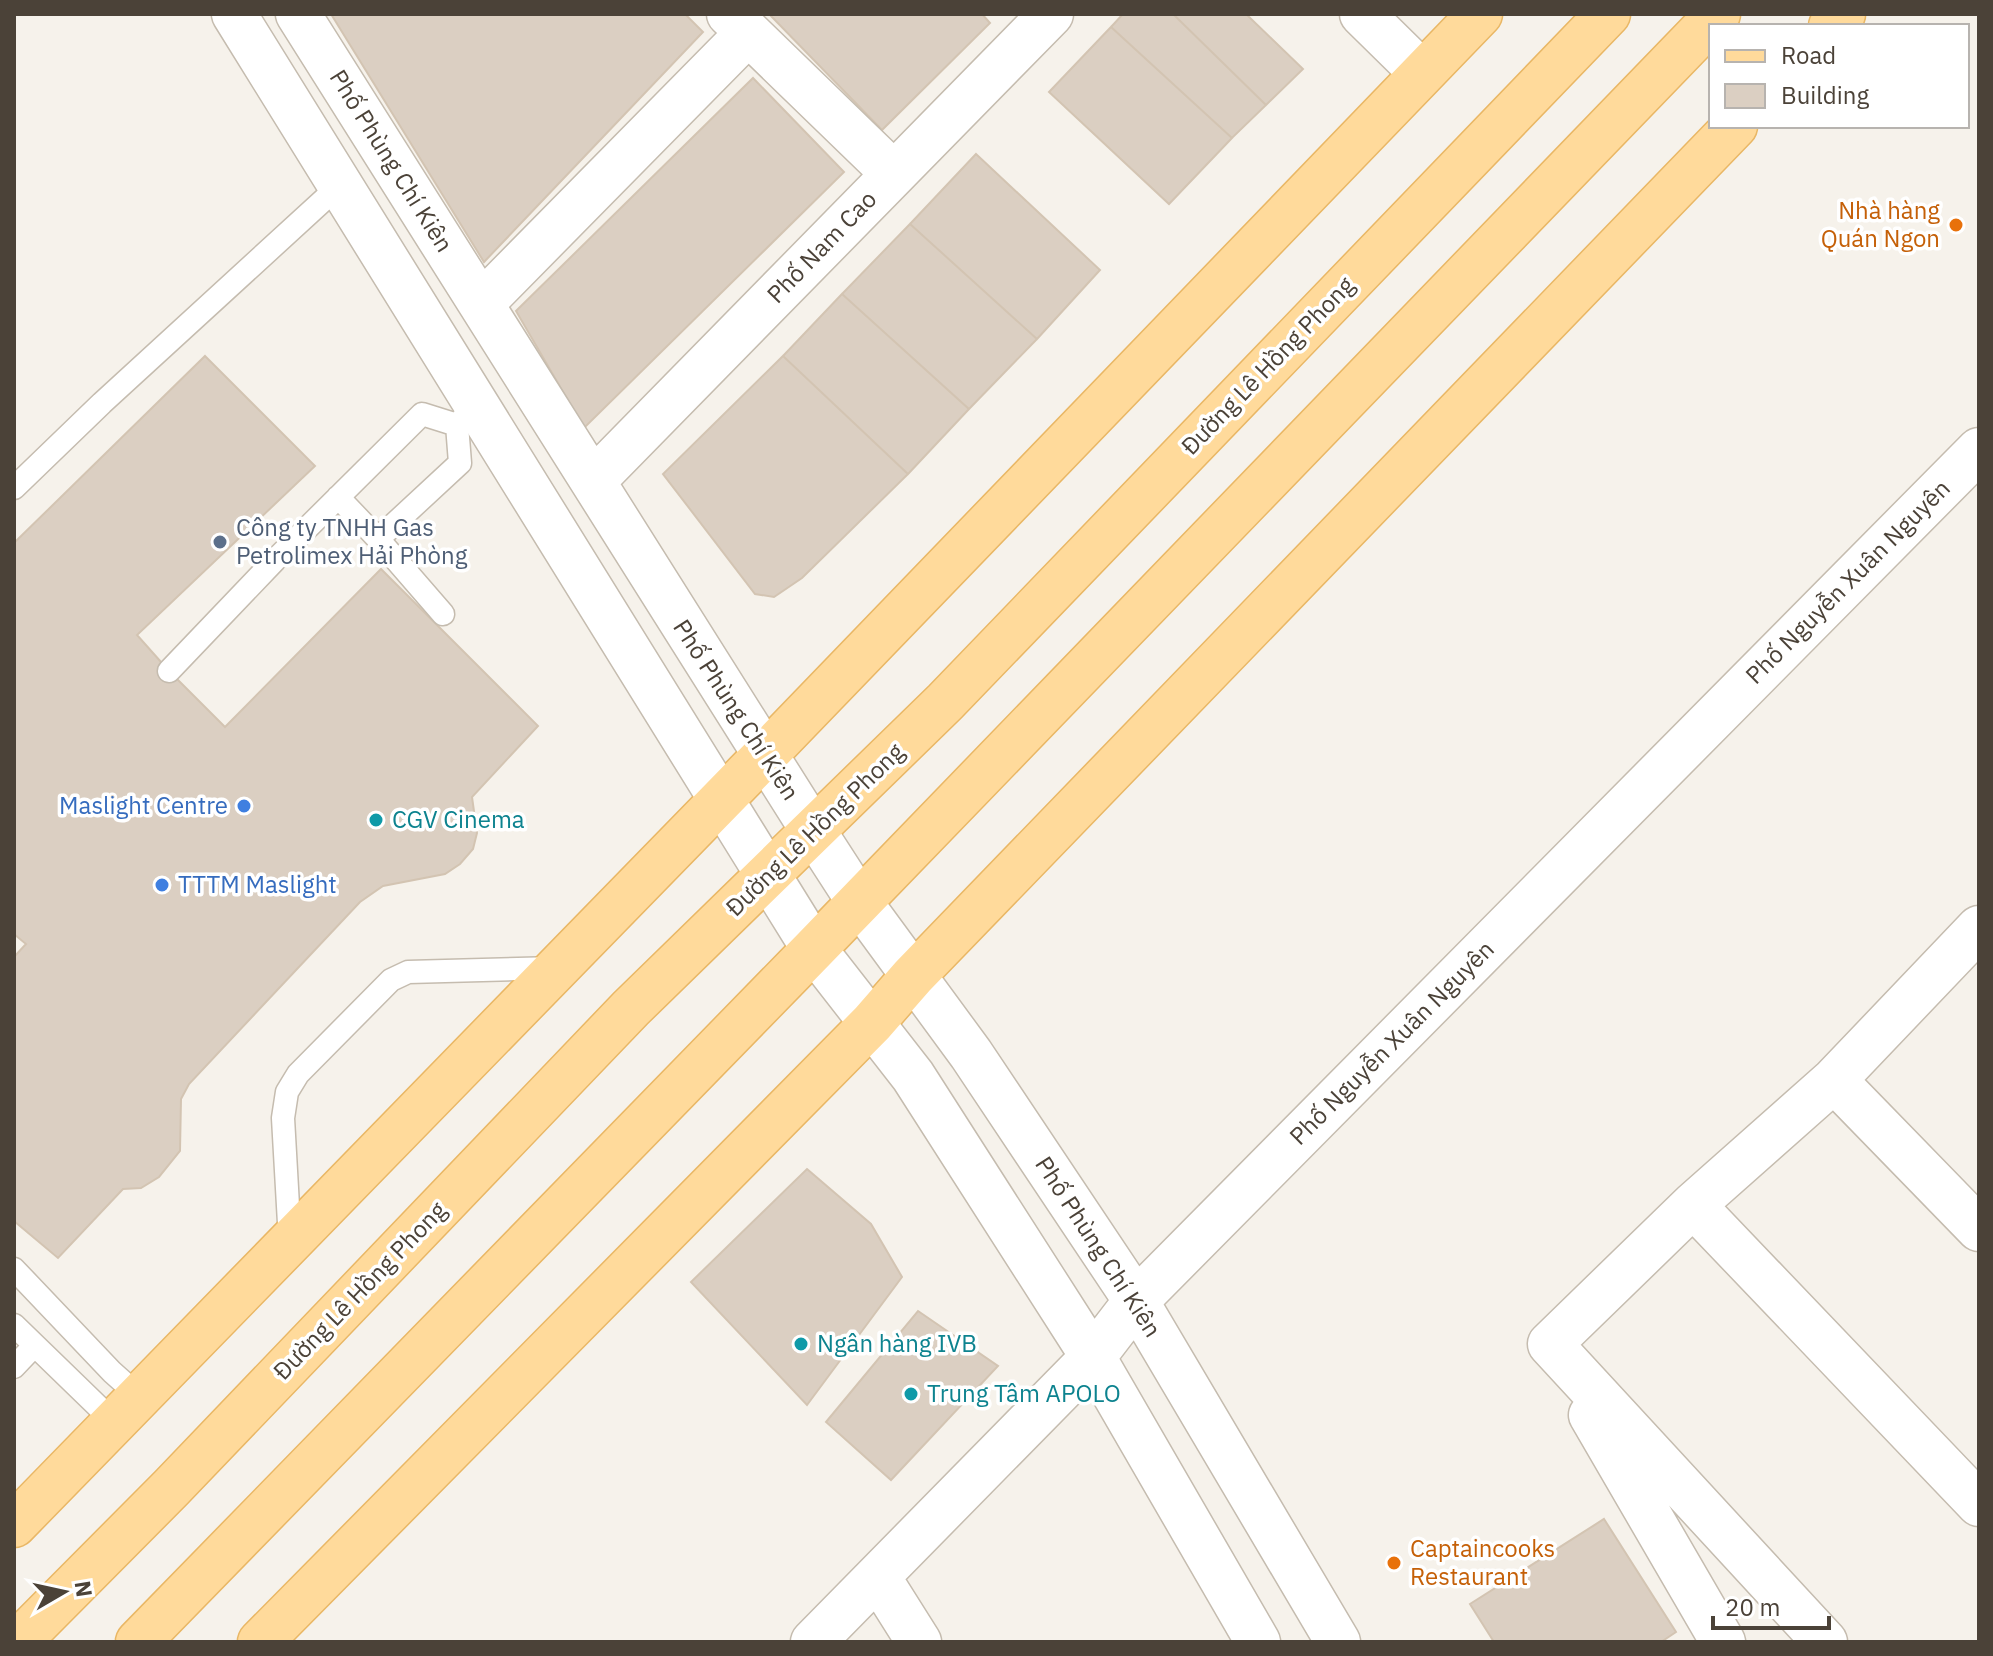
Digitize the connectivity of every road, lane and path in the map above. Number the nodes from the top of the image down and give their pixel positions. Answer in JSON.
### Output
{"nodes":[{"id":1,"x":234,"y":14,"type":"edge"},
{"id":2,"x":298,"y":14,"type":"edge"},
{"id":3,"x":1362,"y":14,"type":"edge"},
{"id":4,"x":1480,"y":14,"type":"edge"},
{"id":5,"x":1608,"y":14,"type":"edge"},
{"id":6,"x":1718,"y":14,"type":"edge"},
{"id":7,"x":1047,"y":15,"type":"edge"},
{"id":8,"x":738,"y":23,"type":"edge"},
{"id":9,"x":1422,"y":73,"type":"junction"},
{"id":10,"x":1733,"y":128,"type":"edge"},
{"id":11,"x":894,"y":174,"type":"junction"},
{"id":12,"x":340,"y":185,"type":"junction"},
{"id":13,"x":492,"y":321,"type":"junction"},
{"id":14,"x":464,"y":402,"type":"junction"},
{"id":15,"x":1979,"y":450,"type":"edge"},
{"id":16,"x":593,"y":481,"type":"junction"},
{"id":17,"x":14,"y":488,"type":"edge"},
{"id":18,"x":338,"y":497,"type":"junction"},
{"id":19,"x":378,"y":539,"type":"junction"},
{"id":20,"x":443,"y":614,"type":"dead end"},
{"id":21,"x":169,"y":671,"type":"dead end"},
{"id":22,"x":766,"y":754,"type":"junction"},
{"id":23,"x":719,"y":801,"type":"junction"},
{"id":24,"x":814,"y":832,"type":"junction"},
{"id":25,"x":769,"y":876,"type":"junction"},
{"id":26,"x":858,"y":900,"type":"junction"},
{"id":27,"x":1976,"y":937,"type":"edge"},
{"id":28,"x":814,"y":949,"type":"junction"},
{"id":29,"x":557,"y":968,"type":"junction"},
{"id":30,"x":913,"y":976,"type":"junction"},
{"id":31,"x":872,"y":1023,"type":"junction"},
{"id":32,"x":1834,"y":1080,"type":"junction"},
{"id":33,"x":1693,"y":1205,"type":"junction"},
{"id":34,"x":1979,"y":1229,"type":"edge"},
{"id":35,"x":290,"y":1242,"type":"junction"},
{"id":36,"x":14,"y":1269,"type":"edge"},
{"id":37,"x":1136,"y":1301,"type":"junction"},
{"id":38,"x":14,"y":1325,"type":"edge"},
{"id":39,"x":1550,"y":1344,"type":"junction"},
{"id":40,"x":34,"y":1346,"type":"junction"},
{"id":41,"x":1093,"y":1357,"type":"junction"},
{"id":42,"x":14,"y":1367,"type":"edge"},
{"id":43,"x":127,"y":1409,"type":"junction"},
{"id":44,"x":1979,"y":1504,"type":"edge"},
{"id":45,"x":14,"y":1525,"type":"edge"},
{"id":46,"x":878,"y":1577,"type":"junction"},
{"id":47,"x":18,"y":1642,"type":"edge"},
{"id":48,"x":138,"y":1642,"type":"edge"},
{"id":49,"x":260,"y":1642,"type":"edge"},
{"id":50,"x":813,"y":1642,"type":"edge"},
{"id":51,"x":919,"y":1642,"type":"edge"},
{"id":52,"x":1258,"y":1642,"type":"edge"},
{"id":53,"x":1338,"y":1642,"type":"edge"},
{"id":54,"x":1723,"y":1642,"type":"edge"},
{"id":55,"x":1825,"y":1642,"type":"edge"}],
"edges":[{"from":1,"to":12,"type":"street"},
{"from":2,"to":13,"type":"street","name":"Phố Phùng Chí Kiên"},
{"from":3,"to":9,"type":"street"},
{"from":4,"to":9,"type":"main road"},
{"from":5,"to":24,"type":"main road","name":"Đường Lê Hồng Phong"},
{"from":6,"to":26,"type":"main road"},
{"from":7,"to":11,"type":"street","name":"Phố Nam Cao"},
{"from":8,"to":11,"type":"street"},
{"from":8,"to":13,"type":"street"},
{"from":9,"to":22,"type":"main road"},
{"from":10,"to":30,"type":"main road"},
{"from":11,"to":16,"type":"street","name":"Phố Nam Cao"},
{"from":12,"to":14,"type":"street"},
{"from":12,"to":17,"type":"lane"},
{"from":13,"to":14,"type":"street"},
{"from":13,"to":16,"type":"street","name":"Phố Phùng Chí Kiên"},
{"from":14,"to":18,"type":"lane"},
{"from":14,"to":19,"type":"lane"},
{"from":14,"to":23,"type":"street"},
{"from":15,"to":37,"type":"street","name":"Phố Nguyễn Xuân Nguyên"},
{"from":16,"to":22,"type":"street","name":"Phố Phùng Chí Kiên"},
{"from":18,"to":19,"type":"lane"},
{"from":18,"to":21,"type":"lane"},
{"from":19,"to":20,"type":"lane"},
{"from":22,"to":23,"type":"main road"},
{"from":22,"to":24,"type":"street","name":"Phố Phùng Chí Kiên"},
{"from":23,"to":25,"type":"street"},
{"from":23,"to":29,"type":"main road"},
{"from":24,"to":25,"type":"main road","name":"Đường Lê Hồng Phong"},
{"from":24,"to":26,"type":"street","name":"Phố Phùng Chí Kiên"},
{"from":25,"to":28,"type":"street"},
{"from":25,"to":47,"type":"main road","name":"Đường Lê Hồng Phong"},
{"from":26,"to":28,"type":"main road"},
{"from":26,"to":30,"type":"street","name":"Phố Phùng Chí Kiên"},
{"from":27,"to":32,"type":"street"},
{"from":28,"to":31,"type":"street"},
{"from":28,"to":48,"type":"main road"},
{"from":29,"to":35,"type":"main road"},
{"from":29,"to":35,"type":"lane"},
{"from":30,"to":31,"type":"main road"},
{"from":30,"to":37,"type":"street","name":"Phố Phùng Chí Kiên"},
{"from":31,"to":41,"type":"street"},
{"from":31,"to":49,"type":"main road"},
{"from":32,"to":33,"type":"street"},
{"from":32,"to":34,"type":"street"},
{"from":33,"to":39,"type":"street"},
{"from":33,"to":44,"type":"street"},
{"from":35,"to":43,"type":"main road"},
{"from":36,"to":43,"type":"lane"},
{"from":37,"to":41,"type":"street","name":"Phố Nguyễn Xuân Nguyên"},
{"from":37,"to":53,"type":"street","name":"Phố Phùng Chí Kiên"},
{"from":38,"to":40,"type":"lane"},
{"from":39,"to":54,"type":"street"},
{"from":39,"to":55,"type":"street"},
{"from":40,"to":42,"type":"lane"},
{"from":40,"to":43,"type":"lane"},
{"from":41,"to":46,"type":"street","name":"Phố Nguyễn Xuân Nguyên"},
{"from":41,"to":52,"type":"street"},
{"from":43,"to":45,"type":"main road"},
{"from":46,"to":50,"type":"street","name":"Phố Nguyễn Xuân Nguyên"},
{"from":46,"to":51,"type":"street"}]}
